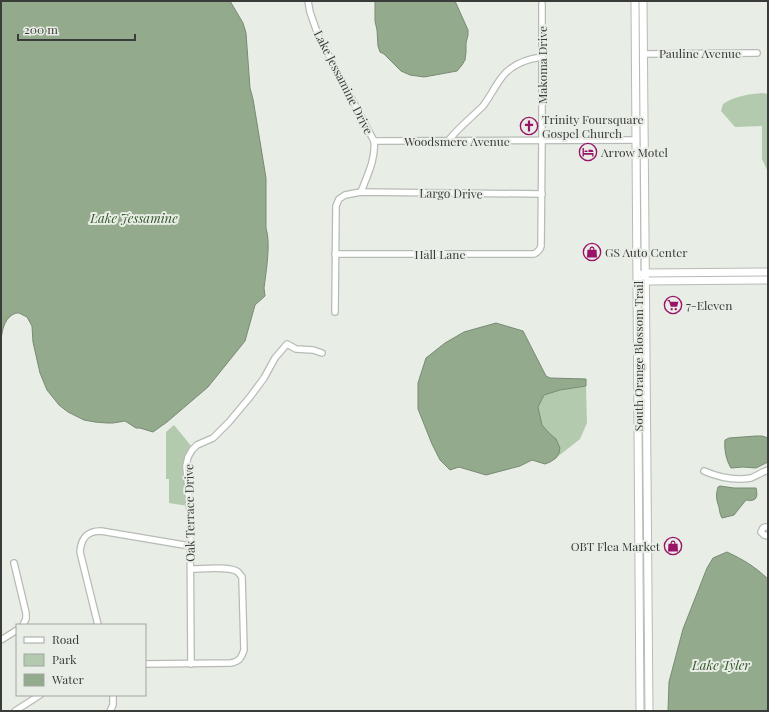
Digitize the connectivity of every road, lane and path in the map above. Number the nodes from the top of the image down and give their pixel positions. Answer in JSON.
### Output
{"nodes":[{"id":1,"x":308,"y":1,"type":"edge"},
{"id":2,"x":635,"y":1,"type":"edge"},
{"id":3,"x":643,"y":1,"type":"edge"},
{"id":4,"x":542,"y":4,"type":"dead end"},
{"id":5,"x":635,"y":41,"type":"junction"},
{"id":6,"x":756,"y":53,"type":"dead end"},
{"id":7,"x":643,"y":54,"type":"junction"},
{"id":8,"x":542,"y":57,"type":"junction"},
{"id":9,"x":635,"y":61,"type":"junction"},
{"id":10,"x":644,"y":72,"type":"junction"},
{"id":11,"x":542,"y":140,"type":"junction"},
{"id":12,"x":636,"y":140,"type":"junction"},
{"id":13,"x":374,"y":141,"type":"junction"},
{"id":14,"x":448,"y":141,"type":"junction"},
{"id":15,"x":361,"y":192,"type":"junction"},
{"id":16,"x":542,"y":194,"type":"junction"},
{"id":17,"x":542,"y":246,"type":"joint"},
{"id":18,"x":335,"y":254,"type":"junction"},
{"id":19,"x":768,"y":272,"type":"edge"},
{"id":20,"x":717,"y":273,"type":"junction"},
{"id":21,"x":645,"y":274,"type":"junction"},
{"id":22,"x":637,"y":276,"type":"junction"},
{"id":23,"x":768,"y":280,"type":"edge"},
{"id":24,"x":717,"y":281,"type":"junction"},
{"id":25,"x":645,"y":282,"type":"junction"},
{"id":26,"x":335,"y":312,"type":"dead end"},
{"id":27,"x":322,"y":354,"type":"dead end"},
{"id":28,"x":638,"y":458,"type":"junction"},
{"id":29,"x":768,"y":470,"type":"edge"},
{"id":30,"x":704,"y":471,"type":"dead end"},
{"id":31,"x":646,"y":473,"type":"junction"},
{"id":32,"x":768,"y":527,"type":"edge"},
{"id":33,"x":768,"y":536,"type":"edge"},
{"id":34,"x":639,"y":539,"type":"junction"},
{"id":35,"x":190,"y":546,"type":"junction"},
{"id":36,"x":647,"y":554,"type":"junction"},
{"id":37,"x":14,"y":563,"type":"dead end"},
{"id":38,"x":190,"y":569,"type":"junction"},
{"id":39,"x":24,"y":624,"type":"edge"},
{"id":40,"x":98,"y":624,"type":"edge"},
{"id":41,"x":16,"y":631,"type":"edge"},
{"id":42,"x":1,"y":640,"type":"edge"},
{"id":43,"x":146,"y":664,"type":"edge"},
{"id":44,"x":191,"y":664,"type":"junction"},
{"id":45,"x":640,"y":686,"type":"junction"},
{"id":46,"x":38,"y":696,"type":"edge"},
{"id":47,"x":114,"y":696,"type":"edge"},
{"id":48,"x":648,"y":702,"type":"junction"},
{"id":49,"x":15,"y":711,"type":"edge"},
{"id":50,"x":110,"y":711,"type":"edge"},
{"id":51,"x":640,"y":711,"type":"edge"},
{"id":52,"x":648,"y":711,"type":"edge"}],
"edges":[{"from":1,"to":13,"type":"street","name":"Lake Jessamine Drive"},
{"from":2,"to":5,"type":"main road","name":"South Orange Blossom Trail"},
{"from":3,"to":7,"type":"main road","name":"South Orange Blossom Trail"},
{"from":4,"to":8,"type":"street","name":"Makoma Drive"},
{"from":5,"to":7,"type":"main road"},
{"from":5,"to":9,"type":"main road","name":"South Orange Blossom Trail"},
{"from":6,"to":7,"type":"street","name":"Pauline Avenue"},
{"from":7,"to":10,"type":"main road","name":"South Orange Blossom Trail"},
{"from":8,"to":11,"type":"street","name":"Makoma Drive"},
{"from":8,"to":14,"type":"street"},
{"from":9,"to":10,"type":"main road"},
{"from":9,"to":12,"type":"main road","name":"South Orange Blossom Trail"},
{"from":10,"to":21,"type":"main road","name":"South Orange Blossom Trail"},
{"from":11,"to":12,"type":"street","name":"Woodsmere Avenue"},
{"from":11,"to":14,"type":"street","name":"Woodsmere Avenue"},
{"from":11,"to":16,"type":"street","name":"Makoma Drive"},
{"from":12,"to":22,"type":"main road","name":"South Orange Blossom Trail"},
{"from":13,"to":14,"type":"street","name":"Woodsmere Avenue"},
{"from":13,"to":15,"type":"street","name":"Lake Jessamine Drive"},
{"from":15,"to":16,"type":"street","name":"Largo Drive"},
{"from":15,"to":18,"type":"street"},
{"from":16,"to":17,"type":"street","name":"Makoma Drive"},
{"from":17,"to":18,"type":"street","name":"Hall Lane"},
{"from":18,"to":26,"type":"street"},
{"from":19,"to":20,"type":"main road"},
{"from":20,"to":21,"type":"main road"},
{"from":20,"to":24,"type":"street"},
{"from":21,"to":22,"type":"main road"},
{"from":21,"to":25,"type":"main road","name":"South Orange Blossom Trail"},
{"from":22,"to":25,"type":"main road"},
{"from":22,"to":28,"type":"main road","name":"South Orange Blossom Trail"},
{"from":23,"to":24,"type":"main road"},
{"from":24,"to":25,"type":"main road"},
{"from":25,"to":31,"type":"main road","name":"South Orange Blossom Trail"},
{"from":27,"to":35,"type":"street","name":"Oak Terrace Drive"},
{"from":28,"to":31,"type":"main road"},
{"from":28,"to":34,"type":"main road","name":"South Orange Blossom Trail"},
{"from":29,"to":30,"type":"street"},
{"from":31,"to":36,"type":"main road","name":"South Orange Blossom Trail"},
{"from":32,"to":33,"type":"street"},
{"from":34,"to":36,"type":"main road"},
{"from":34,"to":45,"type":"main road","name":"South Orange Blossom Trail"},
{"from":35,"to":38,"type":"street","name":"Oak Terrace Drive"},
{"from":35,"to":40,"type":"street"},
{"from":36,"to":48,"type":"main road","name":"South Orange Blossom Trail"},
{"from":37,"to":39,"type":"street"},
{"from":38,"to":44,"type":"street","name":"Oak Terrace Drive"},
{"from":38,"to":44,"type":"street"},
{"from":41,"to":42,"type":"street"},
{"from":43,"to":44,"type":"street"},
{"from":45,"to":48,"type":"main road"},
{"from":45,"to":51,"type":"main road","name":"South Orange Blossom Trail"},
{"from":46,"to":49,"type":"street"},
{"from":47,"to":50,"type":"street"},
{"from":48,"to":52,"type":"main road","name":"South Orange Blossom Trail"}]}
